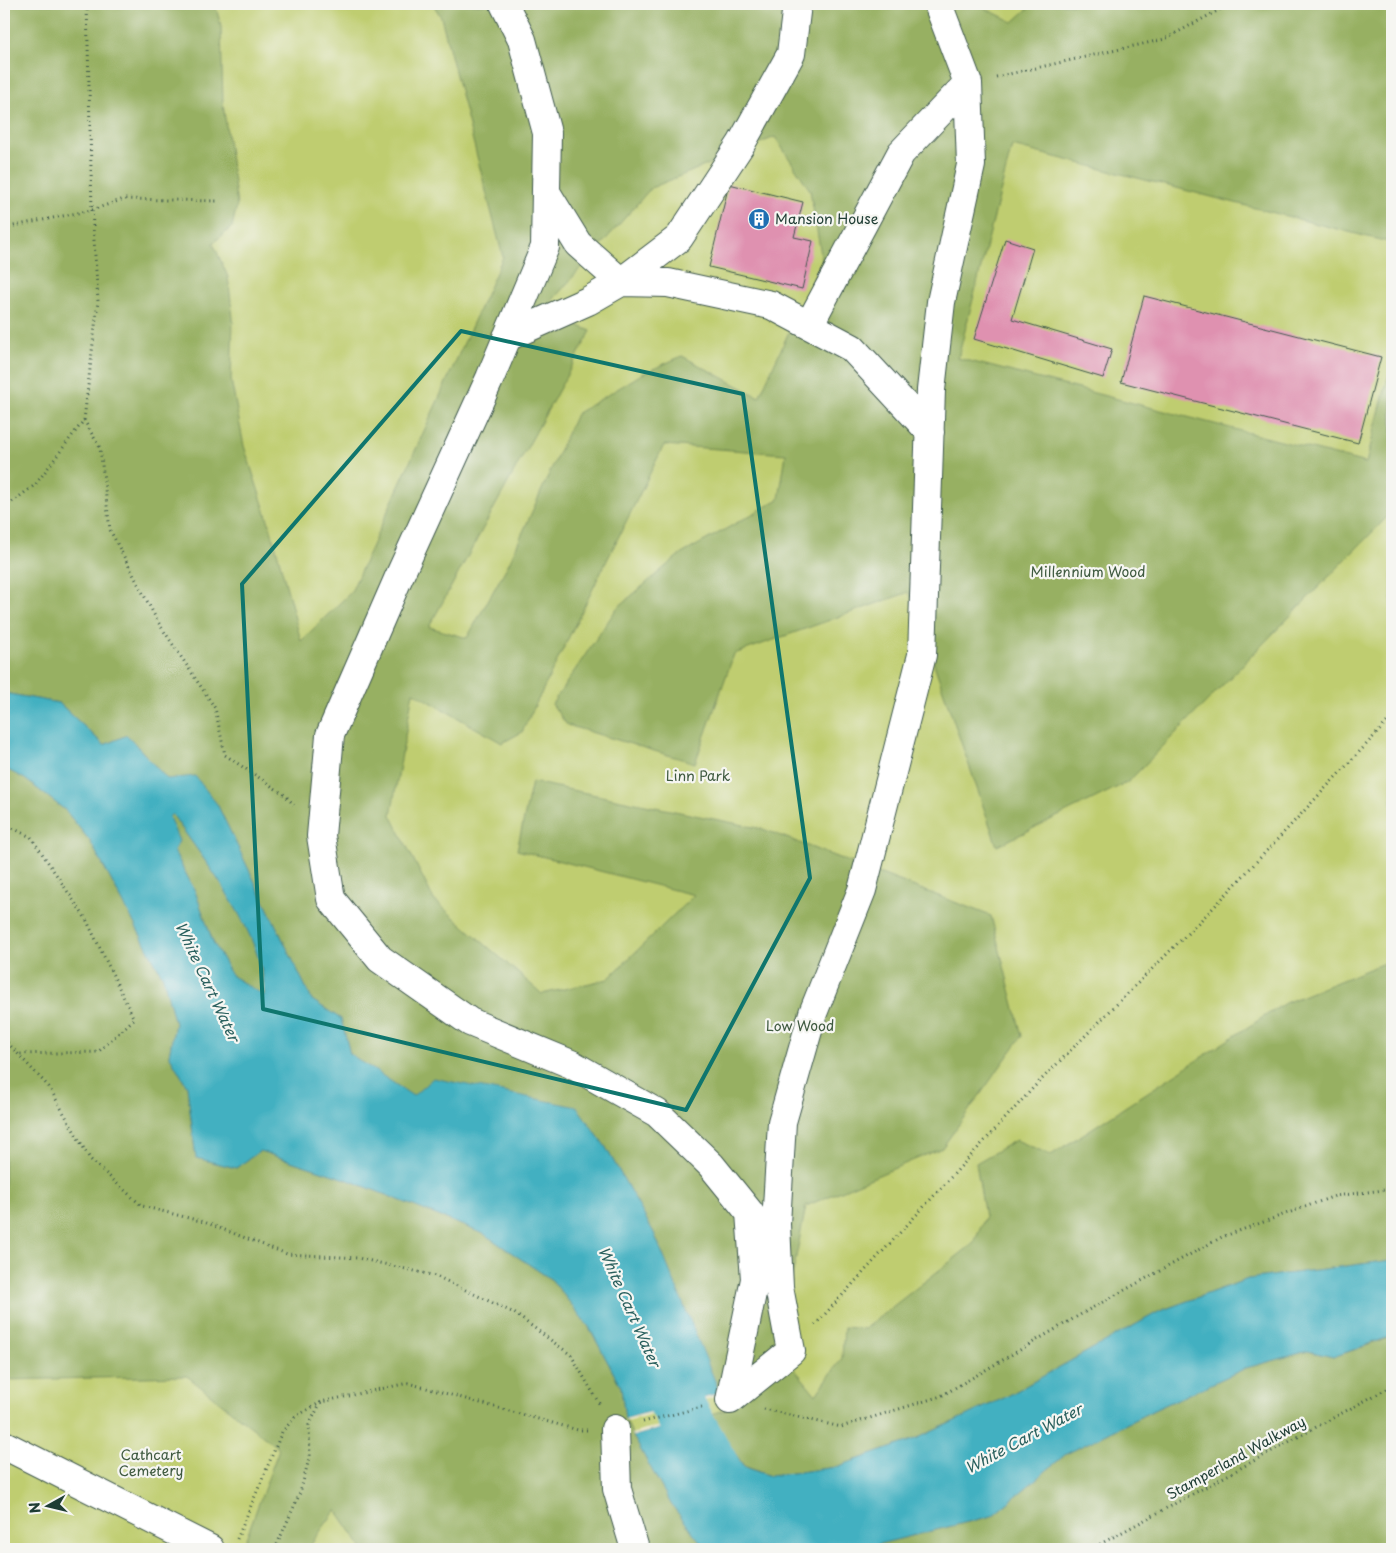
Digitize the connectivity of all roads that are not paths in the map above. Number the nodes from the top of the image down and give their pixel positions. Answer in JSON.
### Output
{"nodes":[{"id":1,"x":504,"y":4,"type":"edge"},
{"id":2,"x":797,"y":4,"type":"edge"},
{"id":3,"x":938,"y":4,"type":"edge"},
{"id":4,"x":968,"y":83,"type":"junction"},
{"id":5,"x":546,"y":192,"type":"junction"},
{"id":6,"x":622,"y":282,"type":"junction"},
{"id":7,"x":809,"y":325,"type":"junction"},
{"id":8,"x":507,"y":337,"type":"junction"},
{"id":9,"x":930,"y":432,"type":"junction"},
{"id":10,"x":614,"y":1429,"type":"road end"},
{"id":11,"x":4,"y":1445,"type":"edge"},
{"id":12,"x":210,"y":1549,"type":"edge"},
{"id":13,"x":635,"y":1549,"type":"edge"}],
"edges":[{"from":1,"to":5,"type":"lane"},
{"from":2,"to":6,"type":"lane"},
{"from":3,"to":4,"type":"lane"},
{"from":4,"to":7,"type":"lane"},
{"from":4,"to":9,"type":"lane"},
{"from":5,"to":6,"type":"lane"},
{"from":5,"to":8,"type":"lane"},
{"from":6,"to":7,"type":"lane"},
{"from":6,"to":8,"type":"lane"},
{"from":7,"to":9,"type":"lane"},
{"from":8,"to":9,"type":"lane"},
{"from":10,"to":13,"type":"lane"},
{"from":11,"to":12,"type":"lane"}]}
